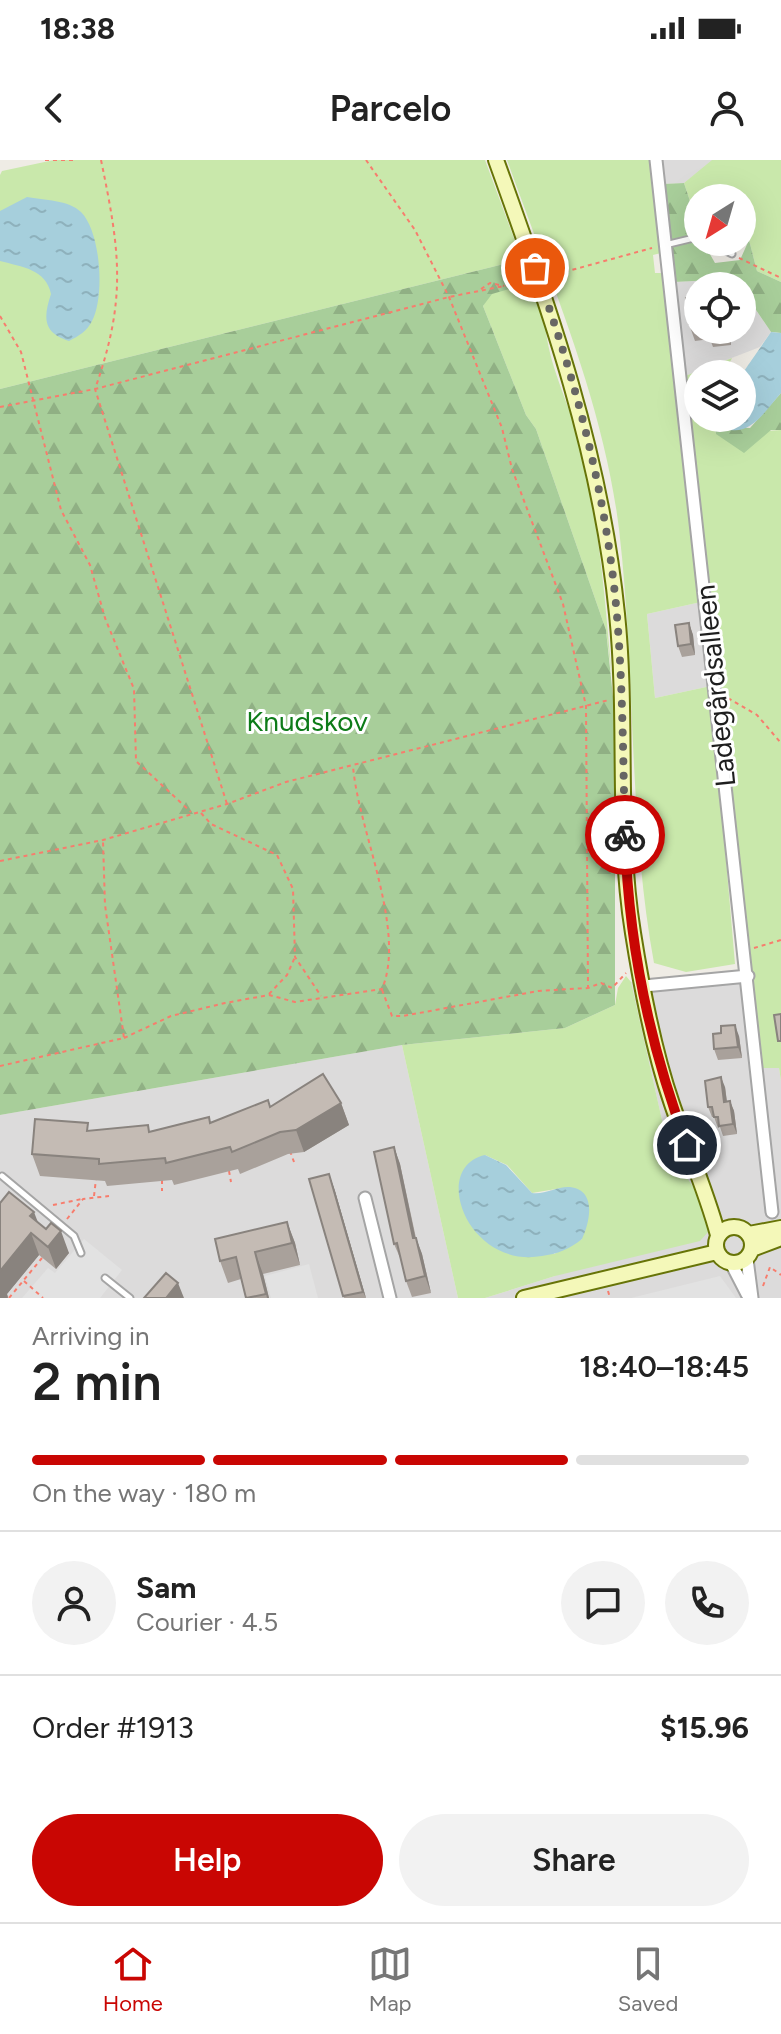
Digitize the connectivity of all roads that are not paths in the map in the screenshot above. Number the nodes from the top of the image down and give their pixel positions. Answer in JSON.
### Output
{"nodes":[{"id":1,"x":496,"y":160,"type":"edge"},
{"id":2,"x":656,"y":160,"type":"edge"},
{"id":3,"x":684,"y":240,"type":"edge"},
{"id":4,"x":665,"y":245,"type":"junction"},
{"id":5,"x":748,"y":976,"type":"junction"},
{"id":6,"x":644,"y":986,"type":"junction"},
{"id":7,"x":2,"y":1176,"type":"edge"},
{"id":8,"x":365,"y":1198,"type":"dead end"},
{"id":9,"x":772,"y":1212,"type":"dead end"},
{"id":10,"x":781,"y":1228,"type":"edge"},
{"id":11,"x":725,"y":1231,"type":"junction"},
{"id":12,"x":781,"y":1238,"type":"edge"},
{"id":13,"x":749,"y":1247,"type":"junction"},
{"id":14,"x":717,"y":1252,"type":"junction"},
{"id":15,"x":81,"y":1253,"type":"dead end"},
{"id":16,"x":731,"y":1263,"type":"junction"},
{"id":17,"x":105,"y":1278,"type":"dead end"},
{"id":18,"x":130,"y":1298,"type":"edge"},
{"id":19,"x":390,"y":1298,"type":"edge"},
{"id":20,"x":524,"y":1298,"type":"edge"},
{"id":21,"x":751,"y":1298,"type":"edge"}],
"edges":[{"from":1,"to":6,"type":"street"},
{"from":2,"to":4,"type":"street","name":"Ladegårdsalleen"},
{"from":3,"to":4,"type":"lane"},
{"from":4,"to":5,"type":"street","name":"Ladegårdsalleen"},
{"from":5,"to":6,"type":"street"},
{"from":5,"to":9,"type":"street","name":"Ladegårdsalleen"},
{"from":6,"to":11,"type":"street"},
{"from":7,"to":15,"type":"lane"},
{"from":8,"to":19,"type":"street"},
{"from":10,"to":13,"type":"street"},
{"from":11,"to":13,"type":"street"},
{"from":11,"to":14,"type":"street"},
{"from":12,"to":13,"type":"street"},
{"from":13,"to":16,"type":"street"},
{"from":13,"to":21,"type":"street"},
{"from":14,"to":16,"type":"street"},
{"from":14,"to":20,"type":"street"},
{"from":16,"to":21,"type":"street"},
{"from":17,"to":18,"type":"lane"}]}
